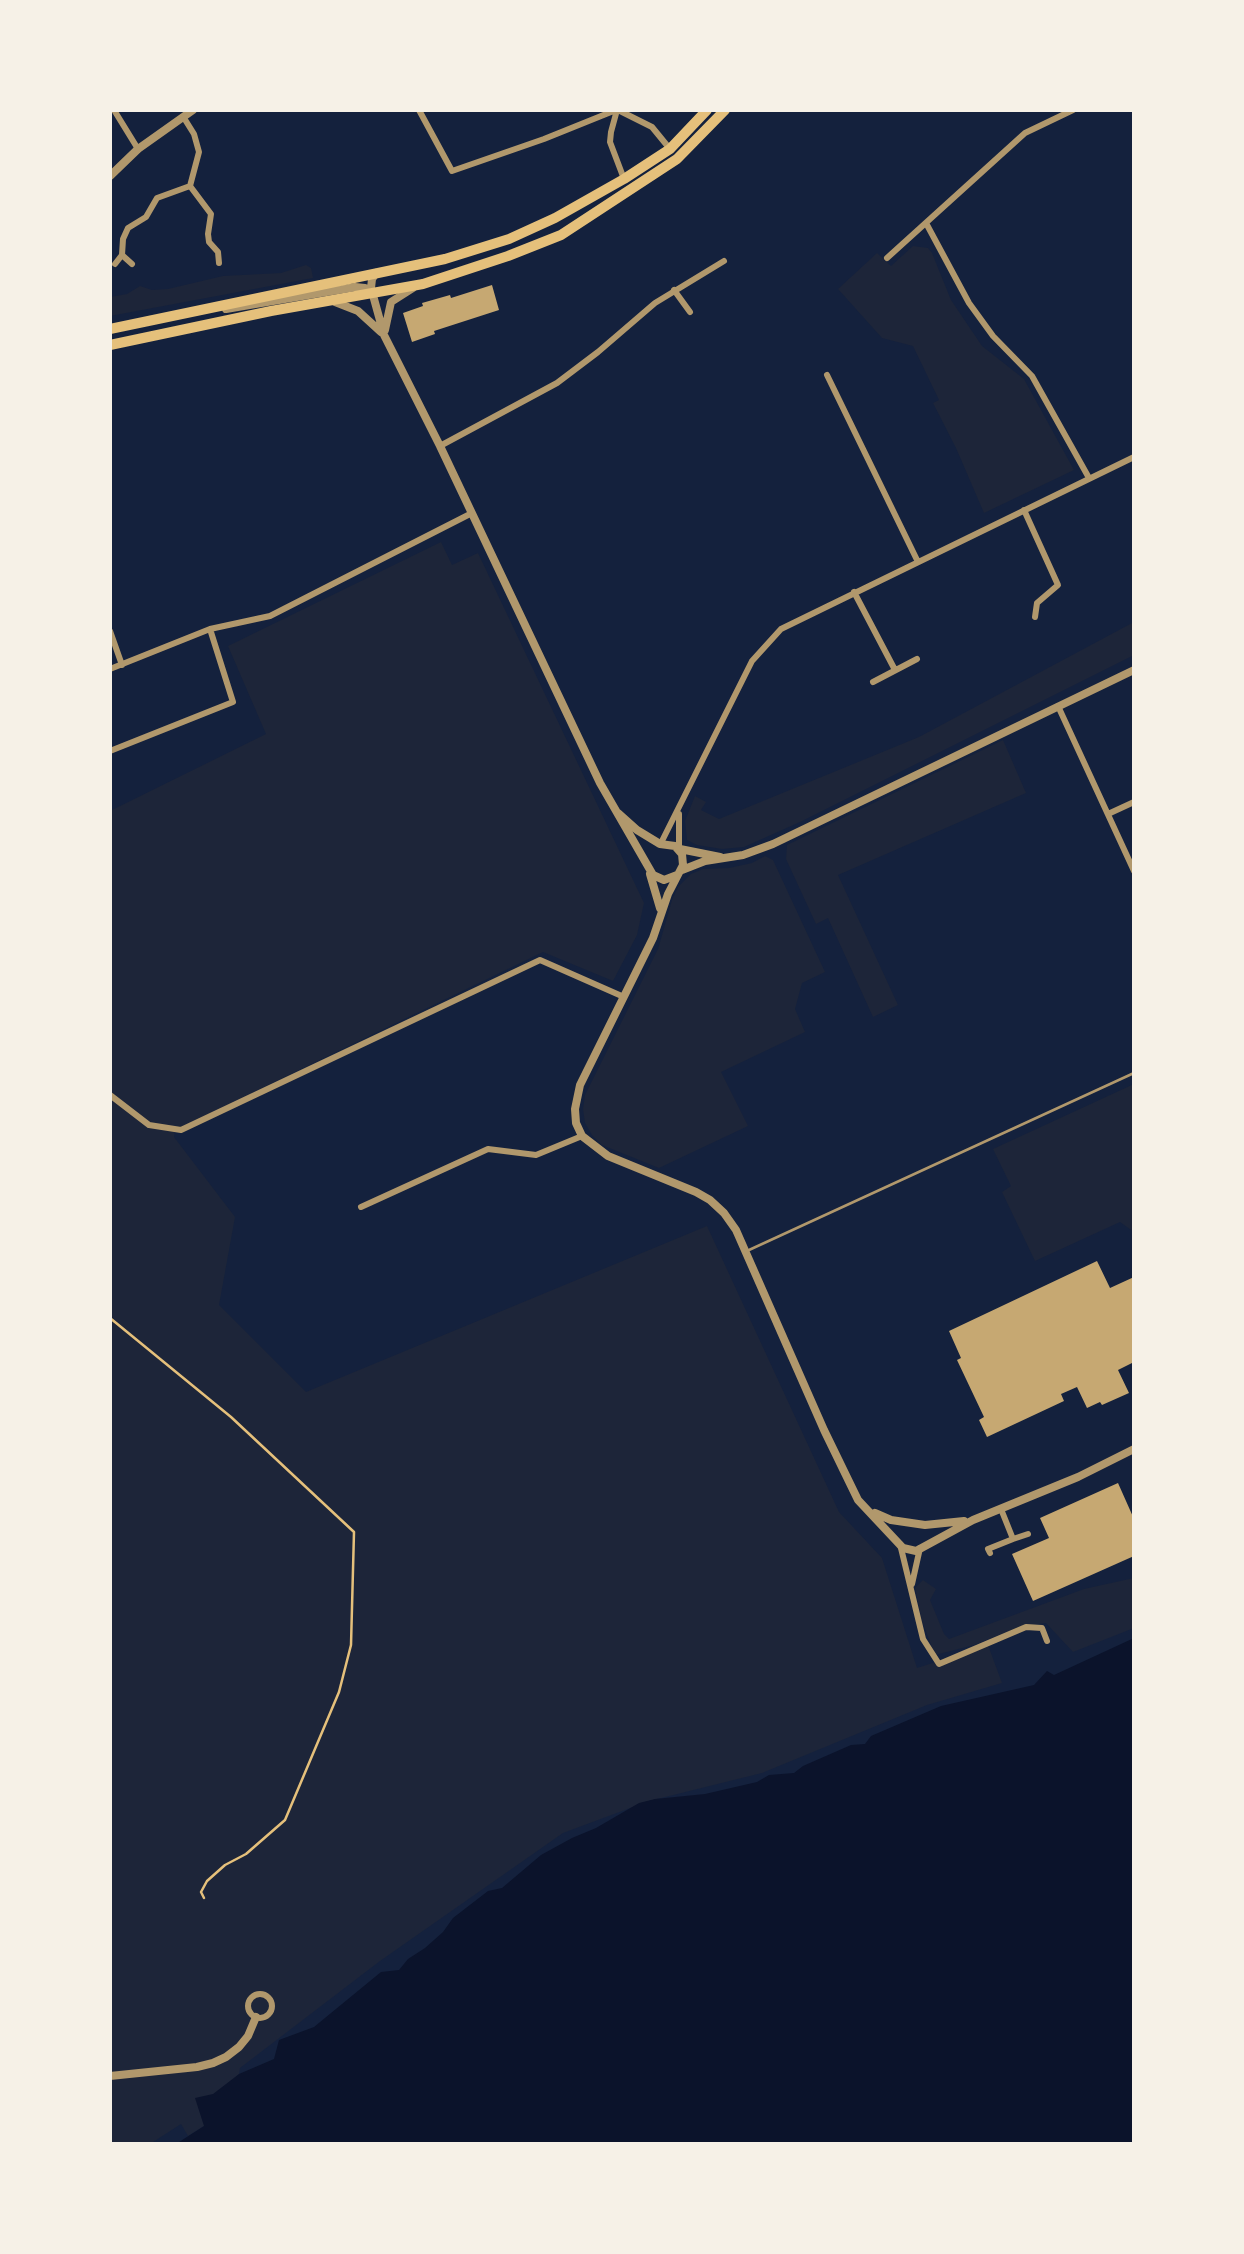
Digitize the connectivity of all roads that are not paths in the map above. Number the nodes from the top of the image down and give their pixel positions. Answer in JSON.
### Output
{"nodes":[{"id":1,"x":114,"y":110,"type":"edge"},
{"id":2,"x":193,"y":110,"type":"edge"},
{"id":3,"x":420,"y":110,"type":"edge"},
{"id":4,"x":617,"y":110,"type":"edge"},
{"id":5,"x":708,"y":110,"type":"edge"},
{"id":6,"x":724,"y":110,"type":"edge"},
{"id":7,"x":1073,"y":110,"type":"edge"},
{"id":8,"x":184,"y":118,"type":"junction"},
{"id":9,"x":138,"y":148,"type":"junction"},
{"id":10,"x":670,"y":149,"type":"junction"},
{"id":11,"x":110,"y":176,"type":"edge"},
{"id":12,"x":624,"y":179,"type":"junction"},
{"id":13,"x":190,"y":186,"type":"junction"},
{"id":14,"x":926,"y":224,"type":"junction"},
{"id":15,"x":228,"y":247,"type":"dead end"},
{"id":16,"x":218,"y":252,"type":"junction"},
{"id":17,"x":122,"y":255,"type":"junction"},
{"id":18,"x":887,"y":258,"type":"dead end"},
{"id":19,"x":724,"y":262,"type":"dead end"},
{"id":20,"x":219,"y":263,"type":"dead end"},
{"id":21,"x":115,"y":264,"type":"dead end"},
{"id":22,"x":132,"y":264,"type":"dead end"},
{"id":23,"x":376,"y":274,"type":"junction"},
{"id":24,"x":424,"y":284,"type":"junction"},
{"id":25,"x":674,"y":290,"type":"junction"},
{"id":26,"x":372,"y":293,"type":"junction"},
{"id":27,"x":332,"y":301,"type":"junction"},
{"id":28,"x":690,"y":312,"type":"dead end"},
{"id":29,"x":146,"y":322,"type":"junction"},
{"id":30,"x":110,"y":329,"type":"edge"},
{"id":31,"x":384,"y":335,"type":"junction"},
{"id":32,"x":110,"y":345,"type":"edge"},
{"id":33,"x":826,"y":375,"type":"dead end"},
{"id":34,"x":440,"y":446,"type":"junction"},
{"id":35,"x":1134,"y":457,"type":"edge"},
{"id":36,"x":1088,"y":478,"type":"junction"},
{"id":37,"x":1024,"y":510,"type":"junction"},
{"id":38,"x":472,"y":513,"type":"junction"},
{"id":39,"x":918,"y":562,"type":"junction"},
{"id":40,"x":854,"y":592,"type":"junction"},
{"id":41,"x":1035,"y":617,"type":"dead end"},
{"id":42,"x":210,"y":629,"type":"junction"},
{"id":43,"x":110,"y":632,"type":"edge"},
{"id":44,"x":917,"y":659,"type":"dead end"},
{"id":45,"x":122,"y":664,"type":"junction"},
{"id":46,"x":110,"y":668,"type":"edge"},
{"id":47,"x":895,"y":670,"type":"junction"},
{"id":48,"x":1134,"y":670,"type":"edge"},
{"id":49,"x":873,"y":682,"type":"dead end"},
{"id":50,"x":1058,"y":706,"type":"junction"},
{"id":51,"x":110,"y":751,"type":"edge"},
{"id":52,"x":1134,"y":802,"type":"edge"},
{"id":53,"x":680,"y":808,"type":"junction"},
{"id":54,"x":618,"y":813,"type":"junction"},
{"id":55,"x":1108,"y":814,"type":"junction"},
{"id":56,"x":660,"y":844,"type":"junction"},
{"id":57,"x":679,"y":849,"type":"junction"},
{"id":58,"x":724,"y":858,"type":"junction"},
{"id":59,"x":649,"y":869,"type":"junction"},
{"id":60,"x":681,"y":871,"type":"junction"},
{"id":61,"x":1134,"y":872,"type":"edge"},
{"id":62,"x":660,"y":918,"type":"junction"},
{"id":63,"x":624,"y":997,"type":"junction"},
{"id":64,"x":1134,"y":1073,"type":"edge"},
{"id":65,"x":110,"y":1096,"type":"edge"},
{"id":66,"x":582,"y":1136,"type":"junction"},
{"id":67,"x":362,"y":1207,"type":"dead end"},
{"id":68,"x":746,"y":1252,"type":"junction"},
{"id":69,"x":1134,"y":1449,"type":"edge"},
{"id":70,"x":863,"y":1505,"type":"junction"},
{"id":71,"x":1001,"y":1509,"type":"junction"},
{"id":72,"x":974,"y":1520,"type":"junction"},
{"id":73,"x":914,"y":1524,"type":"junction"},
{"id":74,"x":1028,"y":1534,"type":"dead end"},
{"id":75,"x":1014,"y":1539,"type":"junction"},
{"id":76,"x":900,"y":1544,"type":"junction"},
{"id":77,"x":921,"y":1548,"type":"junction"},
{"id":78,"x":990,"y":1553,"type":"dead end"},
{"id":79,"x":911,"y":1591,"type":"junction"},
{"id":80,"x":1047,"y":1642,"type":"dead end"},
{"id":81,"x":256,"y":2017,"type":"dead end"},
{"id":82,"x":110,"y":2076,"type":"edge"}],
"edges":[{"from":1,"to":9,"type":"street"},
{"from":2,"to":8,"type":"street"},
{"from":3,"to":4,"type":"street"},
{"from":4,"to":10,"type":"street"},
{"from":4,"to":12,"type":"street"},
{"from":5,"to":10,"type":"highway"},
{"from":6,"to":24,"type":"highway"},
{"from":7,"to":14,"type":"street"},
{"from":8,"to":9,"type":"street"},
{"from":8,"to":13,"type":"street"},
{"from":9,"to":11,"type":"street"},
{"from":10,"to":12,"type":"highway"},
{"from":12,"to":23,"type":"highway"},
{"from":13,"to":16,"type":"street"},
{"from":13,"to":17,"type":"street"},
{"from":14,"to":18,"type":"street"},
{"from":14,"to":36,"type":"street"},
{"from":15,"to":16,"type":"street"},
{"from":16,"to":20,"type":"street"},
{"from":17,"to":21,"type":"street"},
{"from":17,"to":22,"type":"street"},
{"from":19,"to":25,"type":"street"},
{"from":23,"to":26,"type":"street"},
{"from":23,"to":29,"type":"highway"},
{"from":24,"to":26,"type":"highway"},
{"from":24,"to":31,"type":"street"},
{"from":25,"to":28,"type":"street"},
{"from":25,"to":34,"type":"street"},
{"from":26,"to":27,"type":"highway"},
{"from":26,"to":29,"type":"street"},
{"from":26,"to":31,"type":"street"},
{"from":27,"to":31,"type":"street"},
{"from":27,"to":32,"type":"highway"},
{"from":29,"to":30,"type":"highway"},
{"from":31,"to":34,"type":"street"},
{"from":33,"to":39,"type":"street"},
{"from":34,"to":38,"type":"street"},
{"from":35,"to":36,"type":"street"},
{"from":36,"to":37,"type":"street"},
{"from":37,"to":39,"type":"street"},
{"from":37,"to":41,"type":"street"},
{"from":38,"to":42,"type":"street"},
{"from":38,"to":54,"type":"street"},
{"from":39,"to":40,"type":"street"},
{"from":40,"to":47,"type":"street"},
{"from":40,"to":53,"type":"street"},
{"from":42,"to":45,"type":"street"},
{"from":42,"to":51,"type":"street"},
{"from":43,"to":45,"type":"street"},
{"from":44,"to":47,"type":"street"},
{"from":45,"to":46,"type":"street"},
{"from":47,"to":49,"type":"street"},
{"from":48,"to":50,"type":"street"},
{"from":50,"to":55,"type":"street"},
{"from":50,"to":58,"type":"street"},
{"from":52,"to":55,"type":"street"},
{"from":53,"to":56,"type":"street"},
{"from":53,"to":57,"type":"street"},
{"from":54,"to":56,"type":"street"},
{"from":54,"to":59,"type":"street"},
{"from":55,"to":61,"type":"street"},
{"from":56,"to":57,"type":"street"},
{"from":56,"to":59,"type":"street"},
{"from":57,"to":58,"type":"street"},
{"from":57,"to":60,"type":"street"},
{"from":58,"to":60,"type":"street"},
{"from":59,"to":60,"type":"street"},
{"from":59,"to":62,"type":"street"},
{"from":60,"to":62,"type":"street"},
{"from":62,"to":63,"type":"street"},
{"from":63,"to":65,"type":"street"},
{"from":63,"to":66,"type":"street"},
{"from":64,"to":68,"type":"lane"},
{"from":66,"to":67,"type":"street"},
{"from":66,"to":68,"type":"street"},
{"from":68,"to":70,"type":"street"},
{"from":69,"to":71,"type":"street"},
{"from":70,"to":73,"type":"street"},
{"from":70,"to":76,"type":"street"},
{"from":71,"to":72,"type":"street"},
{"from":71,"to":75,"type":"street"},
{"from":72,"to":73,"type":"street"},
{"from":72,"to":77,"type":"street"},
{"from":73,"to":76,"type":"street"},
{"from":73,"to":77,"type":"street"},
{"from":74,"to":75,"type":"street"},
{"from":75,"to":78,"type":"street"},
{"from":76,"to":77,"type":"street"},
{"from":76,"to":79,"type":"street"},
{"from":77,"to":79,"type":"street"},
{"from":79,"to":80,"type":"street"},
{"from":81,"to":82,"type":"street"}]}
